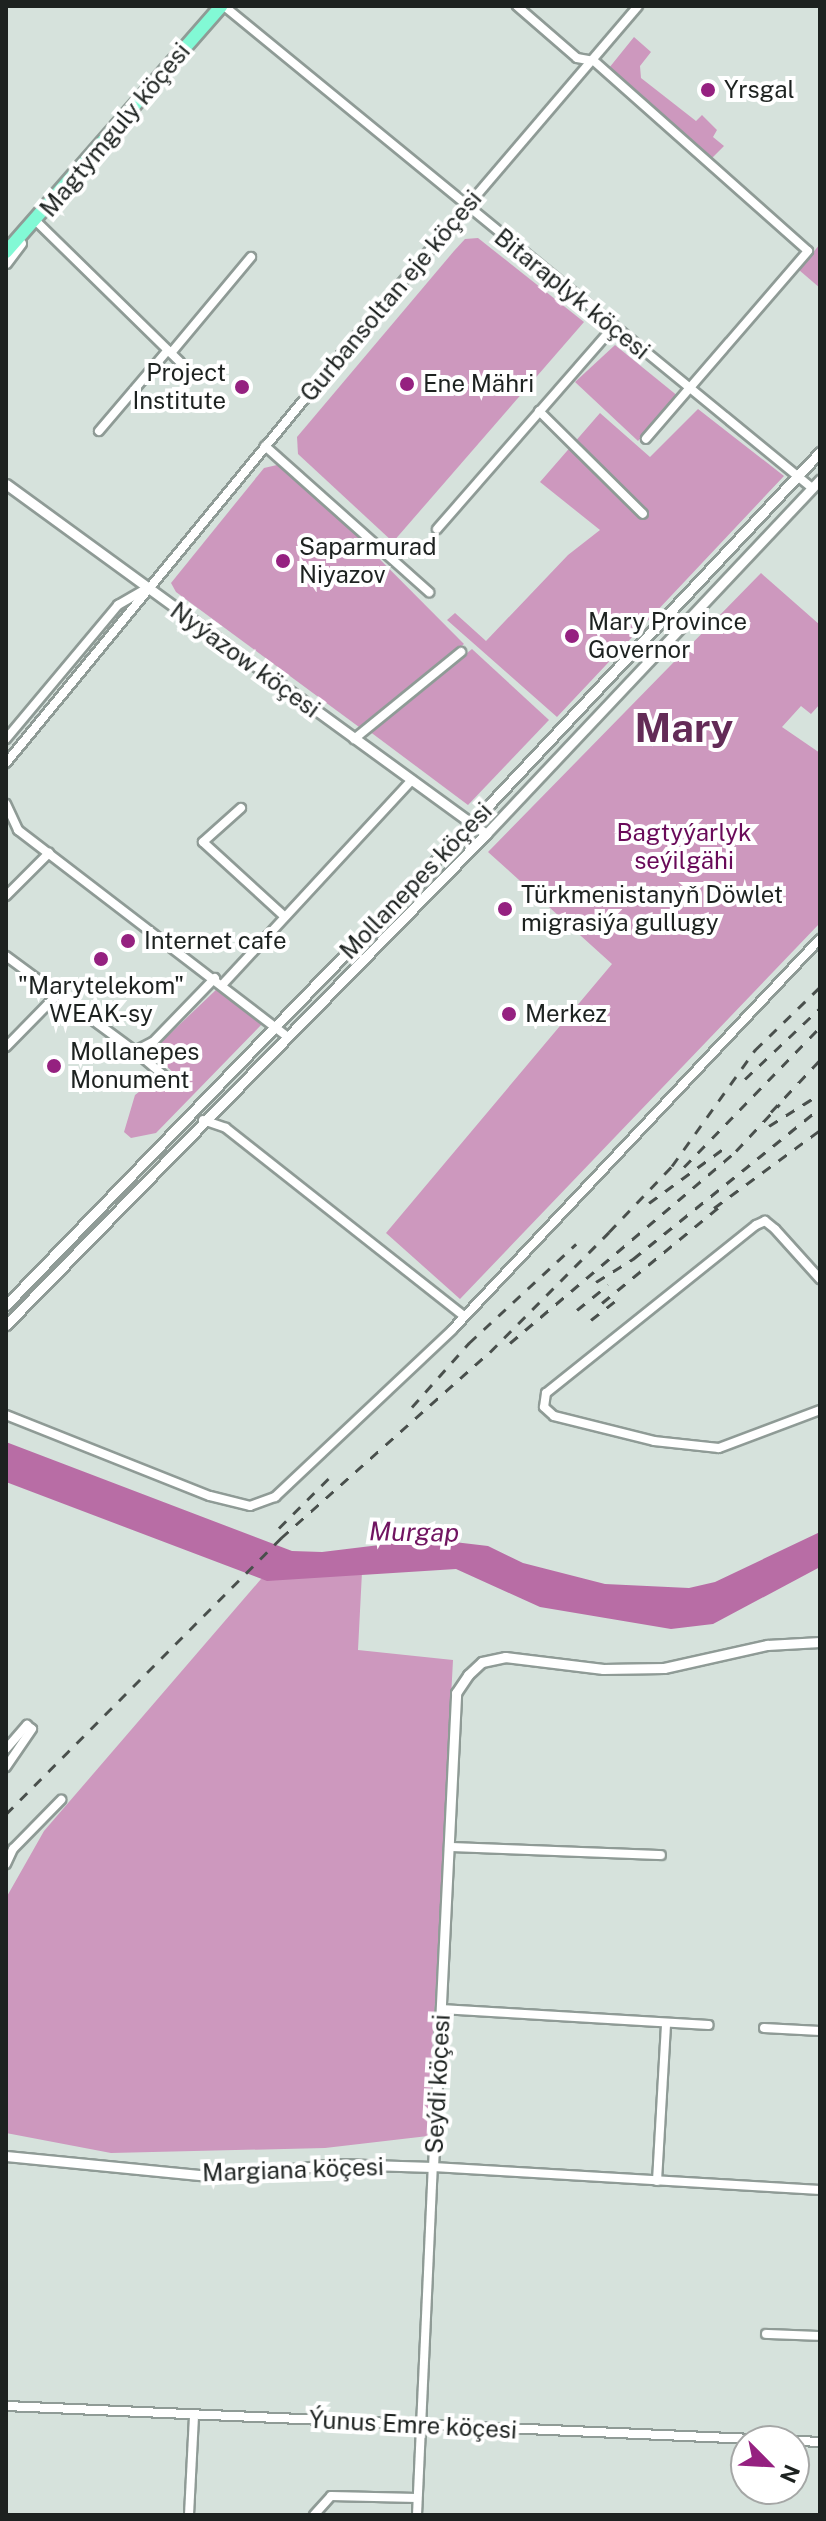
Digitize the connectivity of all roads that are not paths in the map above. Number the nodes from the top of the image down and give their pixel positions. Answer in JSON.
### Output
{"nodes":[{"id":1,"x":222,"y":6,"type":"edge"},
{"id":2,"x":517,"y":6,"type":"edge"},
{"id":3,"x":638,"y":6,"type":"edge"},
{"id":4,"x":594,"y":61,"type":"junction"},
{"id":5,"x":466,"y":207,"type":"junction"},
{"id":6,"x":37,"y":222,"type":"junction"},
{"id":7,"x":6,"y":252,"type":"edge"},
{"id":8,"x":251,"y":257,"type":"dead end"},
{"id":9,"x":6,"y":263,"type":"edge"},
{"id":10,"x":613,"y":327,"type":"junction"},
{"id":11,"x":169,"y":352,"type":"junction"},
{"id":12,"x":180,"y":362,"type":"dead end"},
{"id":13,"x":690,"y":391,"type":"junction"},
{"id":14,"x":539,"y":411,"type":"junction"},
{"id":15,"x":99,"y":431,"type":"dead end"},
{"id":16,"x":646,"y":439,"type":"dead end"},
{"id":17,"x":265,"y":446,"type":"junction"},
{"id":18,"x":820,"y":452,"type":"edge"},
{"id":19,"x":797,"y":477,"type":"junction"},
{"id":20,"x":820,"y":479,"type":"edge"},
{"id":21,"x":6,"y":484,"type":"edge"},
{"id":22,"x":812,"y":488,"type":"junction"},
{"id":23,"x":643,"y":514,"type":"dead end"},
{"id":24,"x":437,"y":529,"type":"dead end"},
{"id":25,"x":146,"y":588,"type":"junction"},
{"id":26,"x":429,"y":592,"type":"dead end"},
{"id":27,"x":461,"y":652,"type":"dead end"},
{"id":28,"x":6,"y":739,"type":"edge"},
{"id":29,"x":354,"y":739,"type":"junction"},
{"id":30,"x":6,"y":763,"type":"edge"},
{"id":31,"x":412,"y":780,"type":"junction"},
{"id":32,"x":6,"y":804,"type":"edge"},
{"id":33,"x":241,"y":808,"type":"dead end"},
{"id":34,"x":472,"y":823,"type":"junction"},
{"id":35,"x":486,"y":834,"type":"junction"},
{"id":36,"x":49,"y":853,"type":"junction"},
{"id":37,"x":6,"y":896,"type":"edge"},
{"id":38,"x":284,"y":916,"type":"junction"},
{"id":39,"x":820,"y":939,"type":"edge"},
{"id":40,"x":6,"y":956,"type":"edge"},
{"id":41,"x":219,"y":981,"type":"junction"},
{"id":42,"x":57,"y":995,"type":"junction"},
{"id":43,"x":276,"y":1027,"type":"junction"},
{"id":44,"x":285,"y":1035,"type":"junction"},
{"id":45,"x":6,"y":1047,"type":"edge"},
{"id":46,"x":135,"y":1051,"type":"junction"},
{"id":47,"x":169,"y":1080,"type":"dead end"},
{"id":48,"x":203,"y":1120,"type":"junction"},
{"id":49,"x":820,"y":1279,"type":"edge"},
{"id":50,"x":6,"y":1305,"type":"edge"},
{"id":51,"x":464,"y":1316,"type":"junction"},
{"id":52,"x":6,"y":1325,"type":"edge"},
{"id":53,"x":820,"y":1410,"type":"edge"},
{"id":54,"x":6,"y":1415,"type":"edge"},
{"id":55,"x":820,"y":1642,"type":"edge"},
{"id":56,"x":6,"y":1749,"type":"edge"},
{"id":57,"x":6,"y":1767,"type":"edge"},
{"id":58,"x":61,"y":1800,"type":"dead end"},
{"id":59,"x":449,"y":1847,"type":"junction"},
{"id":60,"x":661,"y":1855,"type":"dead end"},
{"id":61,"x":6,"y":1864,"type":"edge"},
{"id":62,"x":441,"y":2009,"type":"junction"},
{"id":63,"x":666,"y":2023,"type":"junction"},
{"id":64,"x":709,"y":2025,"type":"dead end"},
{"id":65,"x":764,"y":2028,"type":"dead end"},
{"id":66,"x":820,"y":2031,"type":"edge"},
{"id":67,"x":6,"y":2156,"type":"edge"},
{"id":68,"x":433,"y":2167,"type":"junction"},
{"id":69,"x":657,"y":2181,"type":"junction"},
{"id":70,"x":820,"y":2190,"type":"edge"},
{"id":71,"x":766,"y":2334,"type":"dead end"},
{"id":72,"x":820,"y":2336,"type":"edge"},
{"id":73,"x":6,"y":2406,"type":"edge"},
{"id":74,"x":194,"y":2415,"type":"junction"},
{"id":75,"x":421,"y":2426,"type":"junction"},
{"id":76,"x":820,"y":2442,"type":"edge"},
{"id":77,"x":417,"y":2498,"type":"junction"},
{"id":78,"x":189,"y":2515,"type":"edge"},
{"id":79,"x":314,"y":2515,"type":"edge"},
{"id":80,"x":417,"y":2515,"type":"edge"}],
"edges":[{"from":1,"to":5,"type":"street","name":"Bitaraplyk köçesi"},
{"from":1,"to":6,"type":"main road","name":"Magtymguly köçesi"},
{"from":2,"to":4,"type":"street"},
{"from":3,"to":4,"type":"street","name":"Gurbansoltan eje köçesi"},
{"from":4,"to":5,"type":"street","name":"Gurbansoltan eje köçesi"},
{"from":4,"to":13,"type":"street"},
{"from":5,"to":10,"type":"street","name":"Bitaraplyk köçesi"},
{"from":5,"to":17,"type":"street","name":"Gurbansoltan eje köçesi"},
{"from":6,"to":7,"type":"main road","name":"Magtymguly köçesi"},
{"from":6,"to":9,"type":"street"},
{"from":6,"to":11,"type":"street"},
{"from":8,"to":11,"type":"street"},
{"from":10,"to":13,"type":"street","name":"Bitaraplyk köçesi"},
{"from":10,"to":14,"type":"street"},
{"from":11,"to":12,"type":"street"},
{"from":11,"to":15,"type":"street"},
{"from":13,"to":16,"type":"street"},
{"from":13,"to":19,"type":"street","name":"Bitaraplyk köçesi"},
{"from":14,"to":23,"type":"street"},
{"from":14,"to":24,"type":"street"},
{"from":17,"to":25,"type":"street","name":"Gurbansoltan eje köçesi"},
{"from":17,"to":26,"type":"street"},
{"from":18,"to":19,"type":"street","name":"Mollanepes köçesi"},
{"from":19,"to":22,"type":"street","name":"Bitaraplyk köçesi"},
{"from":19,"to":34,"type":"street","name":"Mollanepes köçesi"},
{"from":20,"to":22,"type":"street","name":"Mollanepes köçesi"},
{"from":21,"to":25,"type":"street","name":"Nyýazow köçesi"},
{"from":22,"to":35,"type":"street","name":"Mollanepes köçesi"},
{"from":25,"to":28,"type":"street","name":"Gurbansoltan eje köçesi"},
{"from":25,"to":29,"type":"street","name":"Nyýazow köçesi"},
{"from":25,"to":30,"type":"street","name":"Gurbansoltan eje köçesi"},
{"from":27,"to":29,"type":"street"},
{"from":29,"to":31,"type":"street","name":"Nyýazow köçesi"},
{"from":31,"to":34,"type":"street","name":"Nyýazow köçesi"},
{"from":31,"to":38,"type":"street"},
{"from":32,"to":36,"type":"street"},
{"from":33,"to":38,"type":"street"},
{"from":34,"to":35,"type":"street","name":"Nyýazow köçesi"},
{"from":34,"to":43,"type":"street","name":"Mollanepes köçesi"},
{"from":35,"to":44,"type":"street","name":"Mollanepes köçesi"},
{"from":36,"to":37,"type":"street"},
{"from":36,"to":41,"type":"street"},
{"from":38,"to":41,"type":"street"},
{"from":39,"to":51,"type":"street"},
{"from":40,"to":42,"type":"street"},
{"from":41,"to":43,"type":"street"},
{"from":41,"to":46,"type":"street"},
{"from":42,"to":45,"type":"street"},
{"from":42,"to":46,"type":"street"},
{"from":43,"to":44,"type":"street"},
{"from":43,"to":50,"type":"street","name":"Mollanepes köçesi"},
{"from":44,"to":48,"type":"street","name":"Mollanepes köçesi"},
{"from":46,"to":47,"type":"street"},
{"from":48,"to":51,"type":"street"},
{"from":48,"to":52,"type":"street","name":"Mollanepes köçesi"},
{"from":49,"to":53,"type":"street"},
{"from":51,"to":54,"type":"street"},
{"from":55,"to":59,"type":"street","name":"Seýdi köçesi"},
{"from":56,"to":57,"type":"street"},
{"from":58,"to":61,"type":"street"},
{"from":59,"to":60,"type":"street"},
{"from":59,"to":62,"type":"street","name":"Seýdi köçesi"},
{"from":62,"to":63,"type":"street"},
{"from":62,"to":68,"type":"street","name":"Seýdi köçesi"},
{"from":63,"to":64,"type":"street"},
{"from":63,"to":69,"type":"street"},
{"from":65,"to":66,"type":"street"},
{"from":67,"to":68,"type":"street","name":"Margiana köçesi"},
{"from":68,"to":69,"type":"street","name":"Margiana köçesi"},
{"from":68,"to":75,"type":"street","name":"Seýdi köçesi"},
{"from":69,"to":70,"type":"street","name":"Margiana köçesi"},
{"from":71,"to":72,"type":"street"},
{"from":73,"to":74,"type":"street","name":"Ýunus Emre köçesi"},
{"from":74,"to":75,"type":"street","name":"Ýunus Emre köçesi"},
{"from":74,"to":78,"type":"street"},
{"from":75,"to":76,"type":"street","name":"Ýunus Emre köçesi"},
{"from":75,"to":77,"type":"street","name":"Seýdi köçesi"},
{"from":77,"to":79,"type":"street"},
{"from":77,"to":80,"type":"street","name":"Seýdi köçesi"}]}
